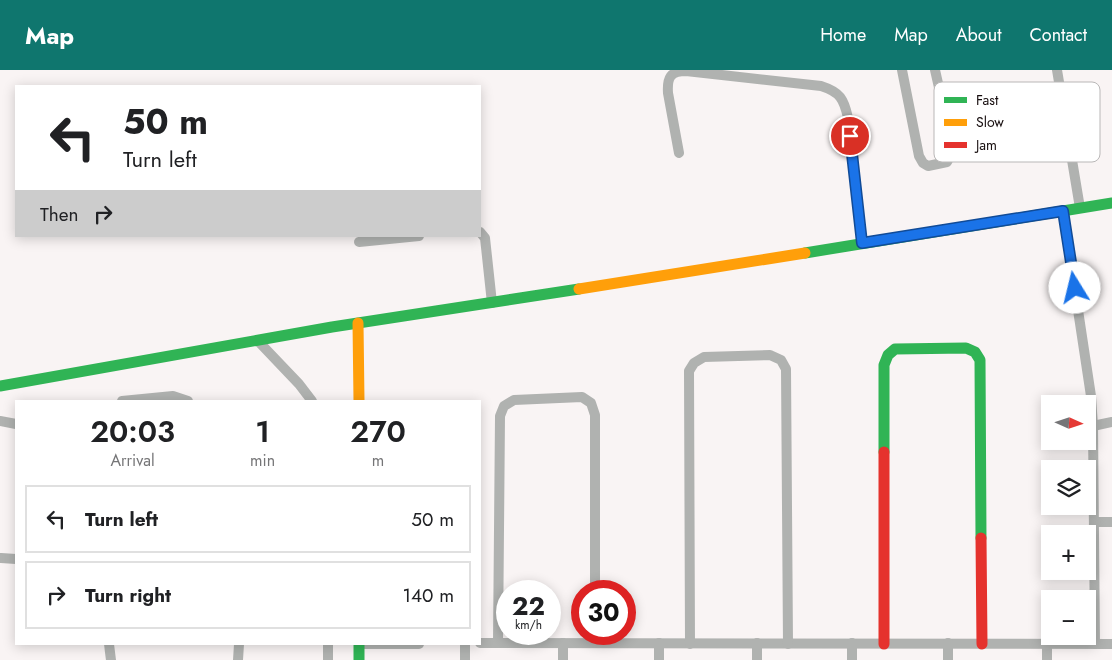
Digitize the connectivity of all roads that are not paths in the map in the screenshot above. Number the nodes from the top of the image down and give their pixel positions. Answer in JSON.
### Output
{"nodes":[{"id":1,"x":902,"y":70,"type":"edge"},
{"id":2,"x":678,"y":153,"type":"dead end"},
{"id":3,"x":947,"y":162,"type":"edge"},
{"id":4,"x":1073,"y":162,"type":"edge"},
{"id":5,"x":1112,"y":203,"type":"edge"},
{"id":6,"x":1080,"y":208,"type":"junction"},
{"id":7,"x":1063,"y":211,"type":"junction"},
{"id":8,"x":481,"y":233,"type":"edge"},
{"id":9,"x":408,"y":237,"type":"edge"},
{"id":10,"x":359,"y":242,"type":"dead end"},
{"id":11,"x":862,"y":243,"type":"junction"},
{"id":12,"x":492,"y":303,"type":"junction"},
{"id":13,"x":358,"y":323,"type":"junction"},
{"id":14,"x":257,"y":340,"type":"junction"},
{"id":15,"x":0,"y":386,"type":"edge"},
{"id":16,"x":1091,"y":395,"type":"edge"},
{"id":17,"x":132,"y":400,"type":"edge"},
{"id":18,"x":185,"y":400,"type":"edge"},
{"id":19,"x":311,"y":400,"type":"edge"},
{"id":20,"x":359,"y":400,"type":"edge"},
{"id":21,"x":0,"y":421,"type":"edge"},
{"id":22,"x":1112,"y":422,"type":"edge"},
{"id":23,"x":15,"y":424,"type":"edge"},
{"id":24,"x":1096,"y":425,"type":"edge"},
{"id":25,"x":1093,"y":450,"type":"edge"},
{"id":26,"x":1094,"y":522,"type":"junction"},
{"id":27,"x":1112,"y":522,"type":"edge"},
{"id":28,"x":1,"y":558,"type":"edge"},
{"id":29,"x":15,"y":559,"type":"edge"},
{"id":30,"x":499,"y":580,"type":"edge"},
{"id":31,"x":595,"y":580,"type":"edge"},
{"id":32,"x":1095,"y":590,"type":"edge"},
{"id":33,"x":636,"y":642,"type":"edge"},
{"id":34,"x":481,"y":643,"type":"edge"},
{"id":35,"x":496,"y":643,"type":"edge"},
{"id":36,"x":571,"y":643,"type":"edge"},
{"id":37,"x":659,"y":643,"type":"junction"},
{"id":38,"x":757,"y":643,"type":"junction"},
{"id":39,"x":852,"y":643,"type":"junction"},
{"id":40,"x":948,"y":643,"type":"junction"},
{"id":41,"x":563,"y":644,"type":"joint"},
{"id":42,"x":690,"y":644,"type":"junction"},
{"id":43,"x":788,"y":644,"type":"junction"},
{"id":44,"x":884,"y":644,"type":"junction"},
{"id":45,"x":982,"y":644,"type":"junction"},
{"id":46,"x":1041,"y":644,"type":"edge"},
{"id":47,"x":1096,"y":644,"type":"edge"},
{"id":48,"x":1112,"y":644,"type":"edge"},
{"id":49,"x":110,"y":645,"type":"edge"},
{"id":50,"x":239,"y":645,"type":"edge"},
{"id":51,"x":328,"y":645,"type":"edge"},
{"id":52,"x":359,"y":645,"type":"edge"},
{"id":53,"x":465,"y":645,"type":"edge"},
{"id":54,"x":1047,"y":645,"type":"edge"},
{"id":55,"x":111,"y":660,"type":"edge"},
{"id":56,"x":238,"y":660,"type":"edge"},
{"id":57,"x":328,"y":660,"type":"edge"},
{"id":58,"x":359,"y":660,"type":"edge"},
{"id":59,"x":465,"y":660,"type":"edge"},
{"id":60,"x":563,"y":660,"type":"edge"},
{"id":61,"x":659,"y":660,"type":"edge"},
{"id":62,"x":757,"y":660,"type":"edge"},
{"id":63,"x":852,"y":660,"type":"edge"},
{"id":64,"x":948,"y":660,"type":"edge"},
{"id":65,"x":1047,"y":660,"type":"edge"}],
"edges":[{"from":1,"to":3,"type":"street"},
{"from":2,"to":11,"type":"street"},
{"from":4,"to":6,"type":"street"},
{"from":5,"to":6,"type":"street"},
{"from":6,"to":7,"type":"street"},
{"from":7,"to":11,"type":"street"},
{"from":7,"to":16,"type":"street"},
{"from":8,"to":12,"type":"street"},
{"from":9,"to":10,"type":"street"},
{"from":11,"to":12,"type":"street"},
{"from":12,"to":13,"type":"street"},
{"from":13,"to":14,"type":"street"},
{"from":13,"to":20,"type":"street"},
{"from":14,"to":15,"type":"street"},
{"from":14,"to":19,"type":"street"},
{"from":17,"to":18,"type":"street"},
{"from":21,"to":23,"type":"street"},
{"from":22,"to":24,"type":"street"},
{"from":25,"to":26,"type":"street"},
{"from":26,"to":27,"type":"street"},
{"from":26,"to":32,"type":"street"},
{"from":28,"to":29,"type":"street"},
{"from":30,"to":31,"type":"street"},
{"from":33,"to":37,"type":"street"},
{"from":34,"to":35,"type":"street"},
{"from":36,"to":41,"type":"street"},
{"from":37,"to":42,"type":"street"},
{"from":37,"to":61,"type":"street"},
{"from":38,"to":42,"type":"street"},
{"from":38,"to":43,"type":"street"},
{"from":38,"to":62,"type":"street"},
{"from":39,"to":43,"type":"street"},
{"from":39,"to":44,"type":"street"},
{"from":39,"to":63,"type":"street"},
{"from":40,"to":44,"type":"street"},
{"from":40,"to":45,"type":"street"},
{"from":40,"to":64,"type":"street"},
{"from":41,"to":60,"type":"street"},
{"from":42,"to":43,"type":"street"},
{"from":44,"to":45,"type":"street"},
{"from":45,"to":46,"type":"street"},
{"from":47,"to":48,"type":"street"},
{"from":49,"to":55,"type":"street"},
{"from":50,"to":56,"type":"street"},
{"from":51,"to":57,"type":"street"},
{"from":52,"to":58,"type":"street"},
{"from":53,"to":59,"type":"street"},
{"from":54,"to":65,"type":"street"}]}
